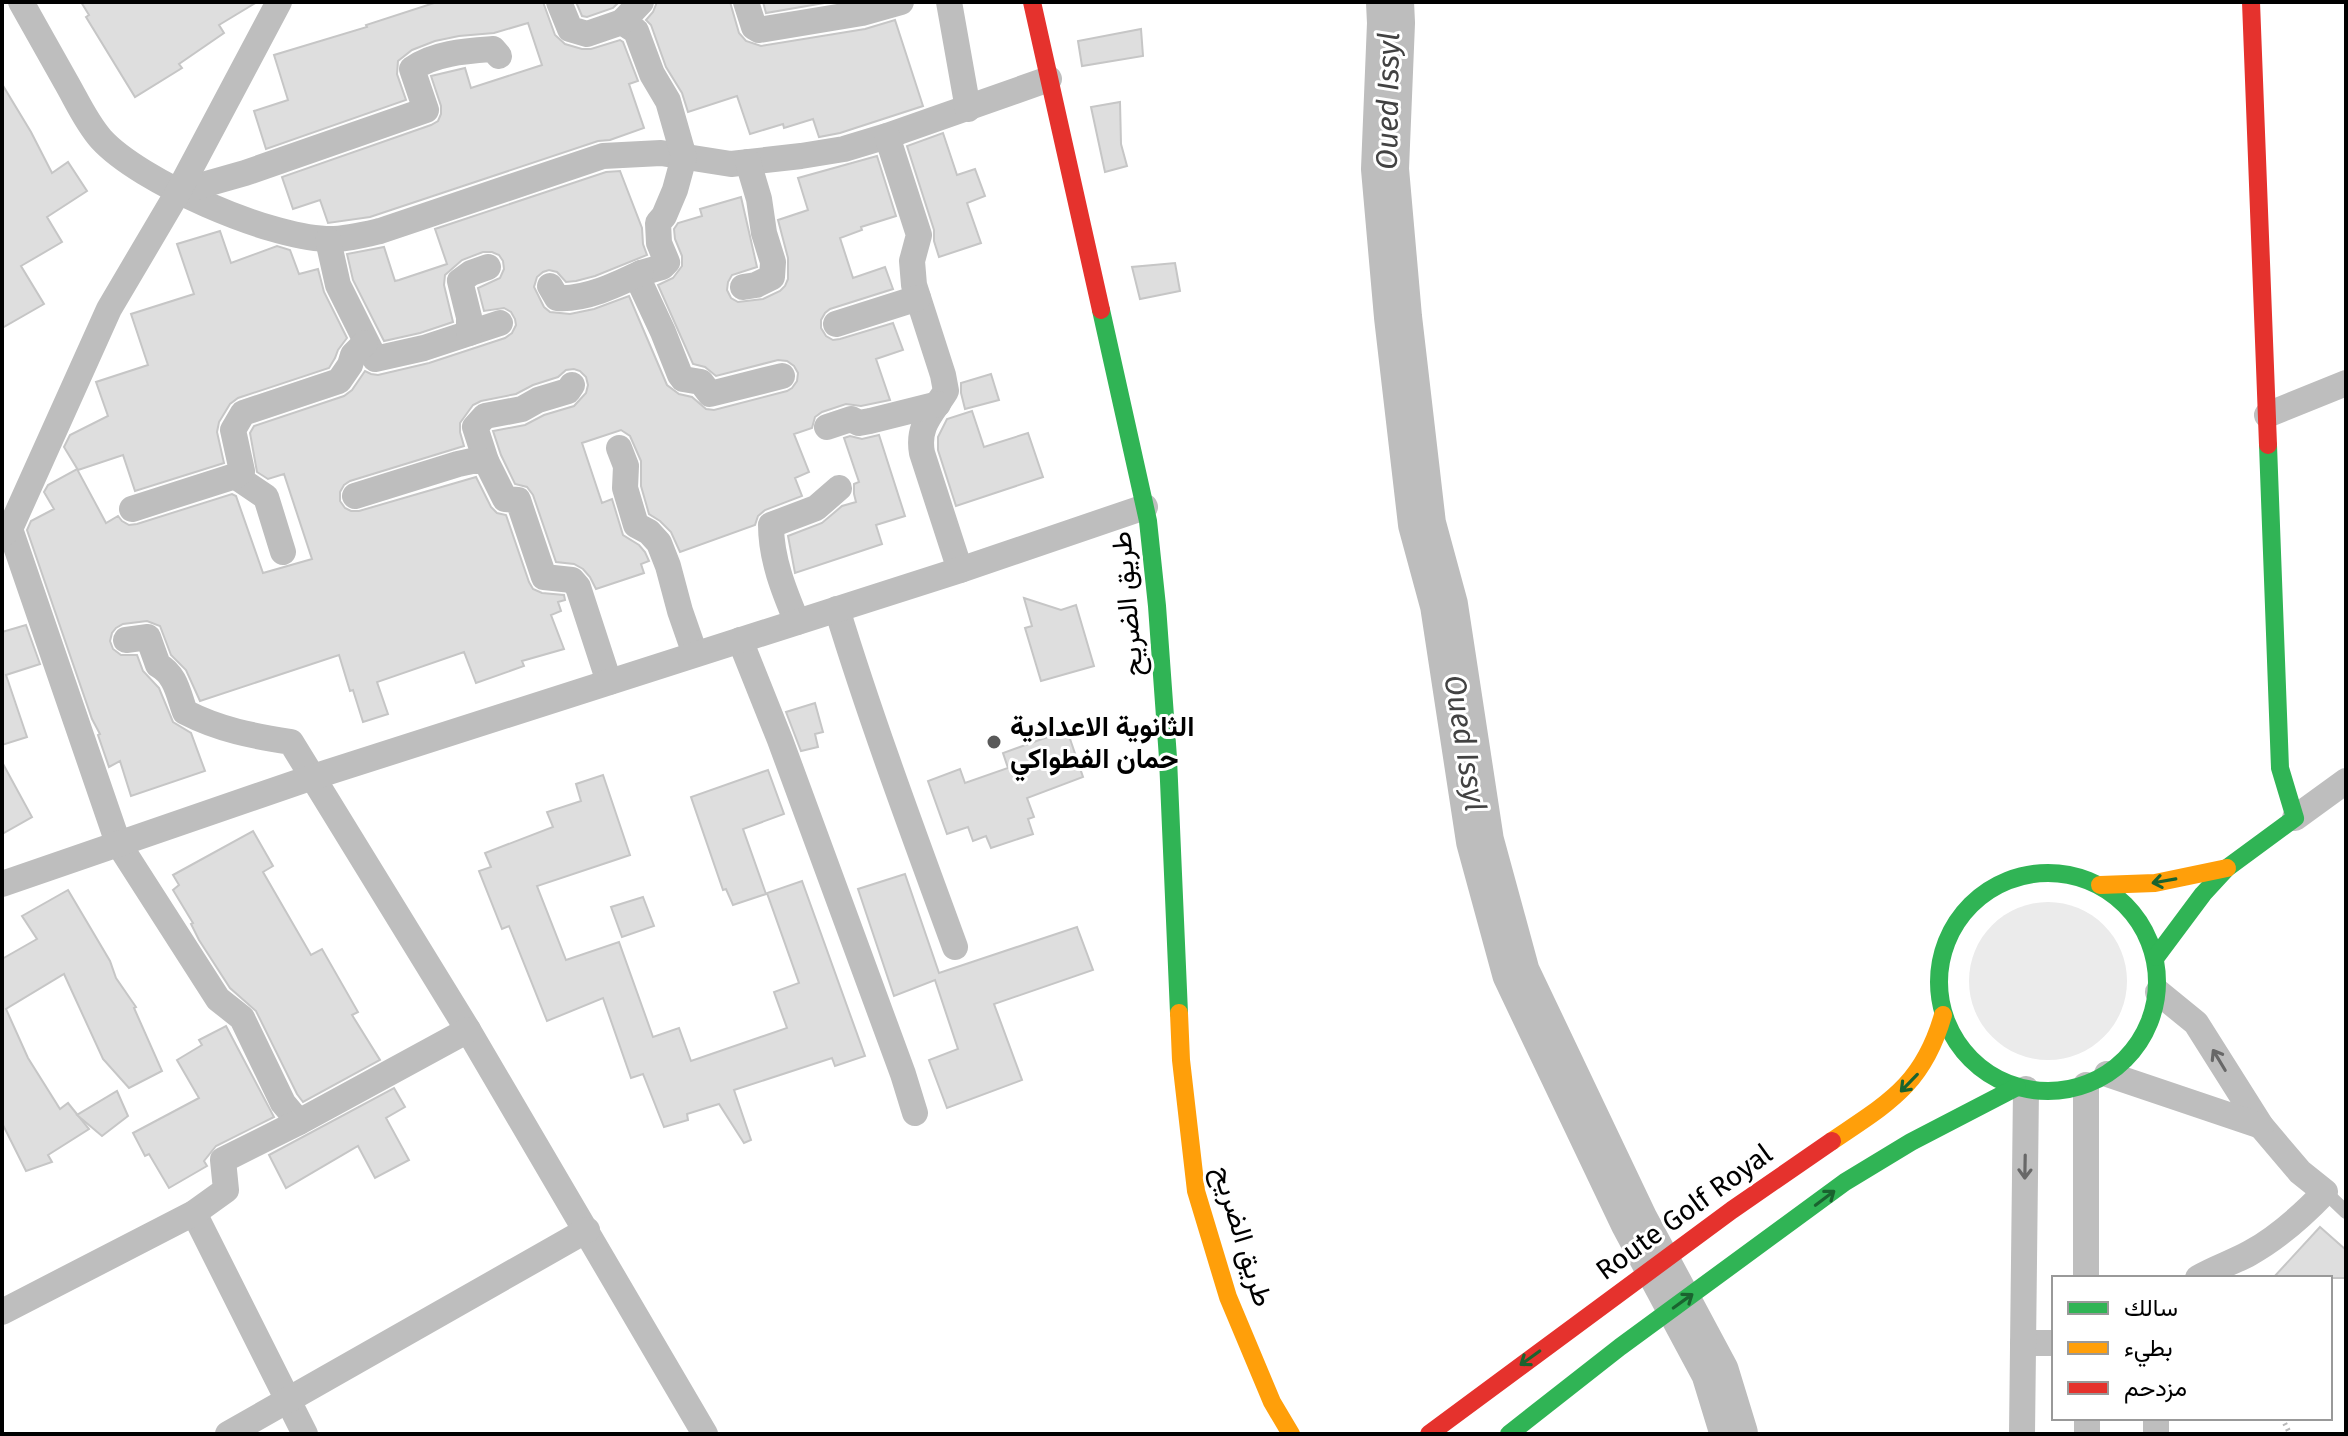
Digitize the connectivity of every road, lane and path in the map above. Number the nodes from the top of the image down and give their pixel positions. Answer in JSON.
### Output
{"nodes":[{"id":1,"x":21,"y":2,"type":"edge"},
{"id":2,"x":279,"y":2,"type":"edge"},
{"id":3,"x":559,"y":2,"type":"edge"},
{"id":4,"x":641,"y":2,"type":"edge"},
{"id":5,"x":746,"y":2,"type":"edge"},
{"id":6,"x":901,"y":2,"type":"edge"},
{"id":7,"x":949,"y":2,"type":"edge"},
{"id":8,"x":1032,"y":2,"type":"edge"},
{"id":9,"x":2251,"y":2,"type":"edge"},
{"id":10,"x":622,"y":22,"type":"junction"},
{"id":11,"x":499,"y":56,"type":"dead end"},
{"id":12,"x":1049,"y":79,"type":"junction"},
{"id":13,"x":968,"y":109,"type":"junction"},
{"id":14,"x":887,"y":136,"type":"junction"},
{"id":15,"x":684,"y":157,"type":"junction"},
{"id":16,"x":748,"y":162,"type":"junction"},
{"id":17,"x":178,"y":192,"type":"junction"},
{"id":18,"x":328,"y":240,"type":"junction"},
{"id":19,"x":488,"y":267,"type":"dead end"},
{"id":20,"x":641,"y":273,"type":"junction"},
{"id":21,"x":550,"y":286,"type":"dead end"},
{"id":22,"x":743,"y":287,"type":"dead end"},
{"id":23,"x":918,"y":298,"type":"junction"},
{"id":24,"x":500,"y":323,"type":"dead end"},
{"id":25,"x":836,"y":324,"type":"dead end"},
{"id":26,"x":469,"y":333,"type":"junction"},
{"id":27,"x":365,"y":343,"type":"junction"},
{"id":28,"x":782,"y":376,"type":"dead end"},
{"id":29,"x":2346,"y":383,"type":"edge"},
{"id":30,"x":572,"y":385,"type":"dead end"},
{"id":31,"x":938,"y":404,"type":"junction"},
{"id":32,"x":2267,"y":415,"type":"junction"},
{"id":33,"x":827,"y":427,"type":"dead end"},
{"id":34,"x":619,"y":448,"type":"dead end"},
{"id":35,"x":486,"y":461,"type":"junction"},
{"id":36,"x":235,"y":476,"type":"junction"},
{"id":37,"x":839,"y":488,"type":"dead end"},
{"id":38,"x":355,"y":496,"type":"dead end"},
{"id":39,"x":1145,"y":507,"type":"junction"},
{"id":40,"x":132,"y":509,"type":"dead end"},
{"id":41,"x":6,"y":532,"type":"edge"},
{"id":42,"x":283,"y":552,"type":"dead end"},
{"id":43,"x":960,"y":570,"type":"junction"},
{"id":44,"x":837,"y":609,"type":"junction"},
{"id":45,"x":797,"y":622,"type":"junction"},
{"id":46,"x":126,"y":640,"type":"dead end"},
{"id":47,"x":740,"y":640,"type":"junction"},
{"id":48,"x":695,"y":654,"type":"junction"},
{"id":49,"x":609,"y":682,"type":"junction"},
{"id":50,"x":313,"y":777,"type":"junction"},
{"id":51,"x":2346,"y":781,"type":"edge"},
{"id":52,"x":2295,"y":818,"type":"junction"},
{"id":53,"x":118,"y":843,"type":"junction"},
{"id":54,"x":2227,"y":868,"type":"junction"},
{"id":55,"x":2,"y":884,"type":"edge"},
{"id":56,"x":2100,"y":885,"type":"junction"},
{"id":57,"x":955,"y":947,"type":"dead end"},
{"id":58,"x":2156,"y":957,"type":"junction"},
{"id":59,"x":2158,"y":992,"type":"junction"},
{"id":60,"x":1943,"y":1015,"type":"junction"},
{"id":61,"x":468,"y":1030,"type":"junction"},
{"id":62,"x":2096,"y":1080,"type":"junction"},
{"id":63,"x":2022,"y":1088,"type":"junction"},
{"id":64,"x":915,"y":1113,"type":"dead end"},
{"id":65,"x":299,"y":1122,"type":"junction"},
{"id":66,"x":2261,"y":1126,"type":"junction"},
{"id":67,"x":2325,"y":1192,"type":"junction"},
{"id":68,"x":2346,"y":1212,"type":"edge"},
{"id":69,"x":194,"y":1213,"type":"junction"},
{"id":70,"x":587,"y":1230,"type":"junction"},
{"id":71,"x":2086,"y":1276,"type":"edge"},
{"id":72,"x":2202,"y":1276,"type":"edge"},
{"id":73,"x":2,"y":1312,"type":"edge"},
{"id":74,"x":2023,"y":1343,"type":"junction"},
{"id":75,"x":2052,"y":1343,"type":"edge"},
{"id":76,"x":288,"y":1399,"type":"junction"},
{"id":77,"x":228,"y":1434,"type":"edge"},
{"id":78,"x":305,"y":1434,"type":"edge"},
{"id":79,"x":705,"y":1434,"type":"edge"},
{"id":80,"x":1291,"y":1434,"type":"edge"},
{"id":81,"x":1429,"y":1434,"type":"edge"},
{"id":82,"x":1509,"y":1434,"type":"edge"},
{"id":83,"x":2022,"y":1434,"type":"edge"}],
"edges":[{"from":1,"to":17,"type":"street"},
{"from":2,"to":17,"type":"street"},
{"from":3,"to":10,"type":"street"},
{"from":4,"to":10,"type":"street"},
{"from":5,"to":6,"type":"street"},
{"from":7,"to":13,"type":"street"},
{"from":8,"to":12,"type":"street","name":"طريق الضريح"},
{"from":9,"to":32,"type":"street"},
{"from":10,"to":15,"type":"street"},
{"from":11,"to":17,"type":"street"},
{"from":12,"to":13,"type":"street"},
{"from":12,"to":39,"type":"street","name":"طريق الضريح"},
{"from":13,"to":14,"type":"street"},
{"from":14,"to":16,"type":"street"},
{"from":14,"to":23,"type":"street"},
{"from":15,"to":16,"type":"street"},
{"from":15,"to":18,"type":"street"},
{"from":15,"to":20,"type":"street"},
{"from":16,"to":22,"type":"street"},
{"from":17,"to":18,"type":"street"},
{"from":17,"to":41,"type":"street"},
{"from":18,"to":27,"type":"street"},
{"from":19,"to":26,"type":"street"},
{"from":20,"to":21,"type":"street"},
{"from":20,"to":28,"type":"street"},
{"from":23,"to":25,"type":"street"},
{"from":23,"to":31,"type":"street"},
{"from":24,"to":26,"type":"street"},
{"from":26,"to":27,"type":"street"},
{"from":27,"to":36,"type":"street"},
{"from":29,"to":32,"type":"street"},
{"from":30,"to":35,"type":"street"},
{"from":31,"to":33,"type":"street"},
{"from":31,"to":43,"type":"street"},
{"from":32,"to":52,"type":"street"},
{"from":34,"to":48,"type":"street"},
{"from":35,"to":38,"type":"street"},
{"from":35,"to":49,"type":"street"},
{"from":36,"to":40,"type":"street"},
{"from":36,"to":42,"type":"street"},
{"from":37,"to":45,"type":"street"},
{"from":39,"to":43,"type":"street"},
{"from":39,"to":80,"type":"street","name":"طريق الضريح"},
{"from":41,"to":53,"type":"street"},
{"from":43,"to":44,"type":"street"},
{"from":44,"to":45,"type":"street"},
{"from":44,"to":57,"type":"street"},
{"from":45,"to":47,"type":"street"},
{"from":46,"to":50,"type":"street"},
{"from":47,"to":48,"type":"street"},
{"from":47,"to":64,"type":"street"},
{"from":48,"to":49,"type":"street"},
{"from":49,"to":50,"type":"street"},
{"from":50,"to":53,"type":"street"},
{"from":50,"to":61,"type":"street"},
{"from":51,"to":52,"type":"street"},
{"from":52,"to":54,"type":"street"},
{"from":53,"to":55,"type":"street"},
{"from":53,"to":65,"type":"street"},
{"from":54,"to":56,"type":"street","one_way":true},
{"from":54,"to":58,"type":"street"},
{"from":56,"to":58,"type":"street"},
{"from":56,"to":60,"type":"street"},
{"from":58,"to":59,"type":"street"},
{"from":59,"to":62,"type":"street"},
{"from":66,"to":59,"type":"street","one_way":true},
{"from":60,"to":63,"type":"street"},
{"from":60,"to":81,"type":"street","name":"Route Golf Royal","one_way":true},
{"from":61,"to":65,"type":"street"},
{"from":61,"to":70,"type":"street"},
{"from":62,"to":63,"type":"street"},
{"from":62,"to":66,"type":"street"},
{"from":62,"to":71,"type":"street"},
{"from":63,"to":74,"type":"street","one_way":true},
{"from":82,"to":63,"type":"street","one_way":true},
{"from":65,"to":69,"type":"street"},
{"from":66,"to":67,"type":"street"},
{"from":67,"to":68,"type":"lane"},
{"from":67,"to":72,"type":"street"},
{"from":69,"to":73,"type":"street"},
{"from":69,"to":76,"type":"street"},
{"from":70,"to":76,"type":"street"},
{"from":70,"to":79,"type":"street"},
{"from":74,"to":75,"type":"street"},
{"from":74,"to":83,"type":"street"},
{"from":76,"to":77,"type":"street"},
{"from":76,"to":78,"type":"street"}]}
